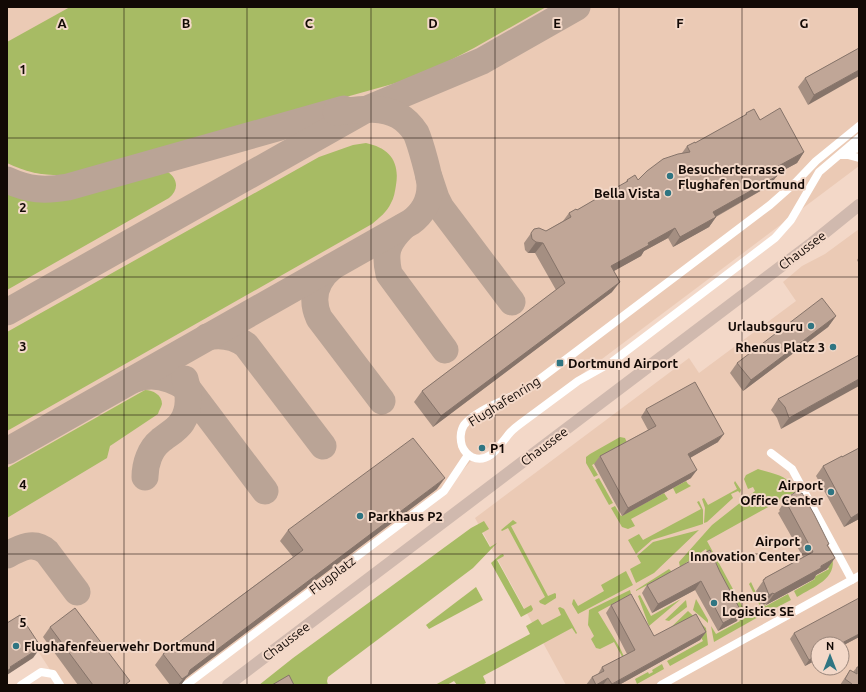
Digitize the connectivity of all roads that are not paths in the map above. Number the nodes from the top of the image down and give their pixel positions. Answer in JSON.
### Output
{"nodes":[{"id":1,"x":859,"y":126,"type":"edge"},
{"id":2,"x":859,"y":138,"type":"edge"},
{"id":3,"x":859,"y":148,"type":"edge"},
{"id":4,"x":840,"y":155,"type":"junction"},
{"id":5,"x":859,"y":158,"type":"edge"},
{"id":6,"x":859,"y":205,"type":"edge"},
{"id":7,"x":859,"y":213,"type":"edge"},
{"id":8,"x":846,"y":216,"type":"junction"},
{"id":9,"x":770,"y":452,"type":"dead end"},
{"id":10,"x":468,"y":455,"type":"junction"},
{"id":11,"x":856,"y":578,"type":"edge"},
{"id":12,"x":20,"y":685,"type":"edge"},
{"id":13,"x":60,"y":685,"type":"edge"},
{"id":14,"x":186,"y":685,"type":"edge"},
{"id":15,"x":228,"y":685,"type":"edge"},
{"id":16,"x":661,"y":685,"type":"edge"}],
"edges":[{"from":1,"to":10,"type":"street","name":"Flughafenring"},
{"from":2,"to":4,"type":"street","name":"Flughafenring"},
{"from":3,"to":4,"type":"street","name":"Flughafenring"},
{"from":4,"to":5,"type":"street"},
{"from":4,"to":10,"type":"street","name":"Flughafenring"},
{"from":6,"to":8,"type":"main road","name":"Chaussee"},
{"from":7,"to":8,"type":"main road"},
{"from":8,"to":15,"type":"main road","name":"Chaussee"},
{"from":9,"to":11,"type":"street"},
{"from":10,"to":14,"type":"street","name":"Flugplatz"},
{"from":11,"to":16,"type":"street"},
{"from":12,"to":13,"type":"street"}]}
